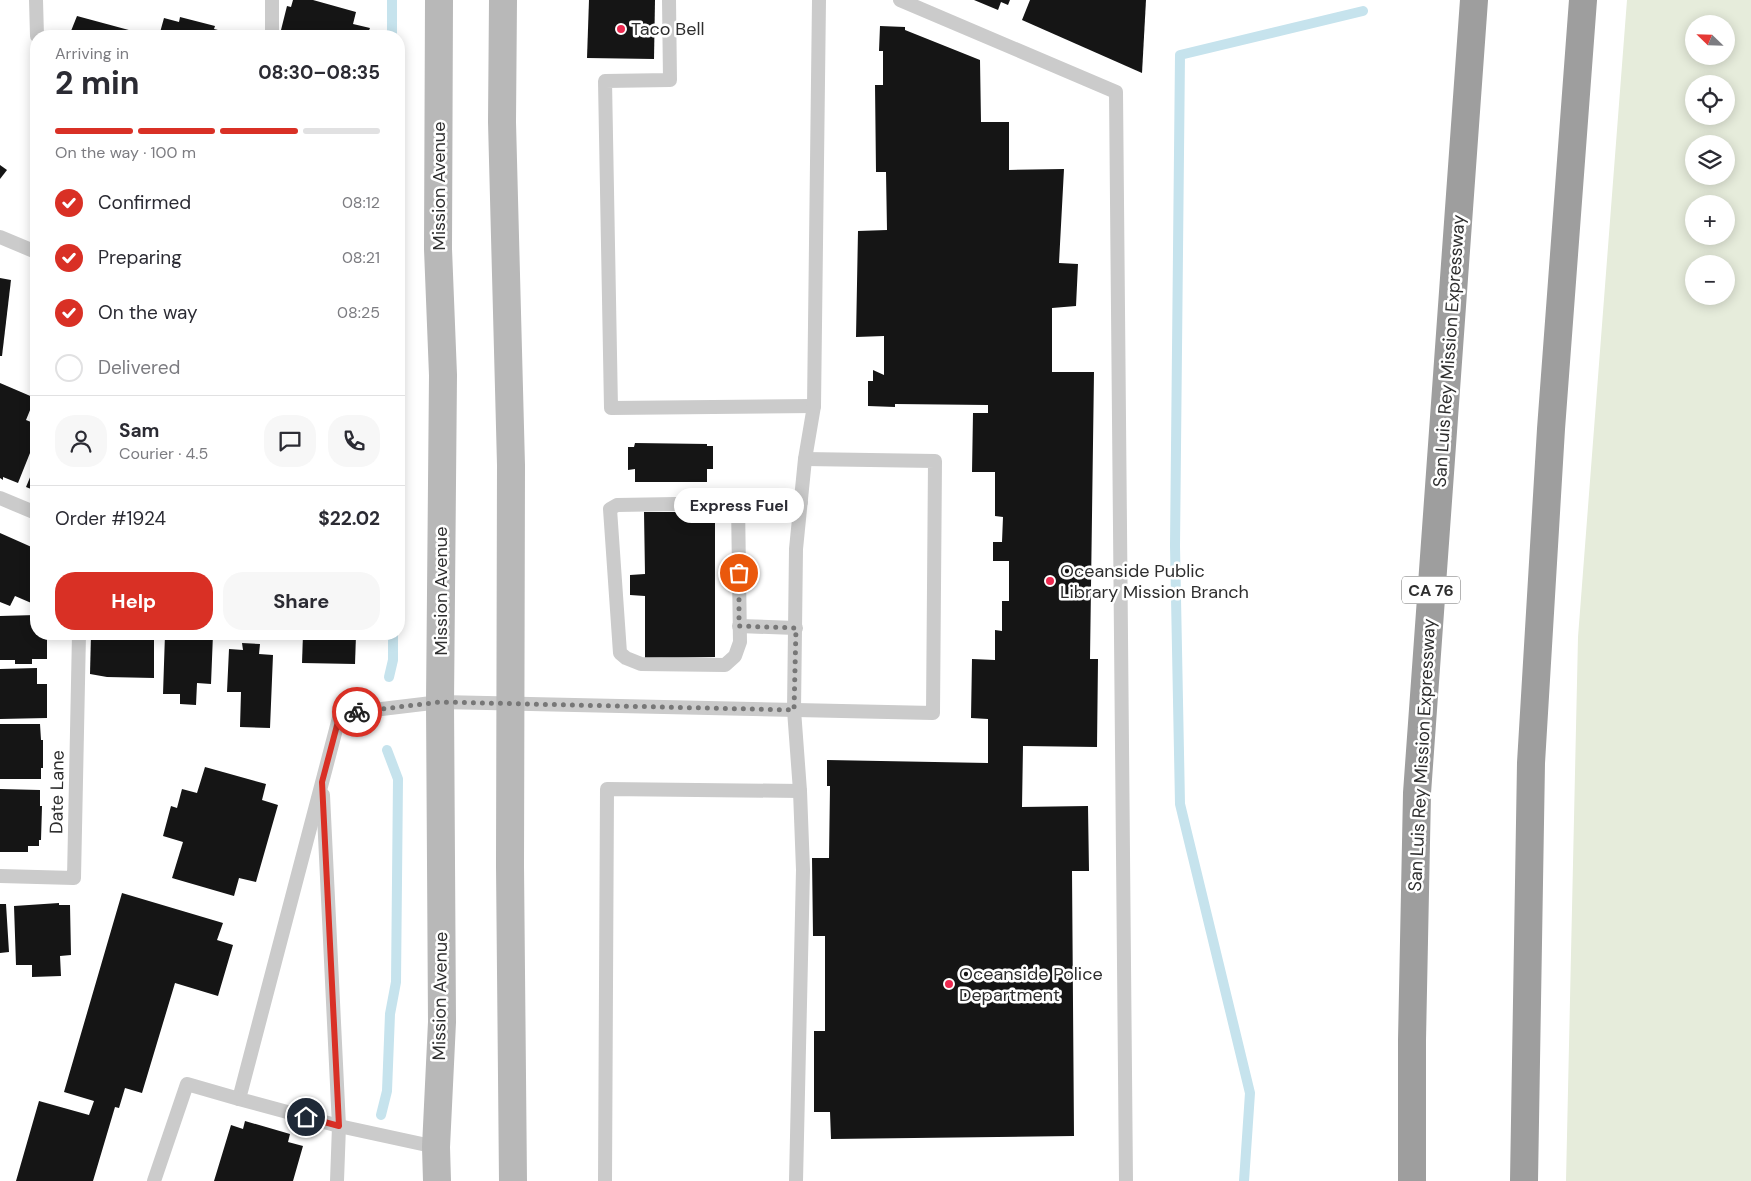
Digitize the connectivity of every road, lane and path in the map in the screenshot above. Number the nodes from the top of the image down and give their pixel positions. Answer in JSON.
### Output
{"nodes":[{"id":1,"x":36,"y":0,"type":"edge"},
{"id":2,"x":272,"y":0,"type":"edge"},
{"id":3,"x":439,"y":0,"type":"edge"},
{"id":4,"x":503,"y":0,"type":"edge"},
{"id":5,"x":669,"y":0,"type":"edge"},
{"id":6,"x":819,"y":0,"type":"edge"},
{"id":7,"x":900,"y":0,"type":"edge"},
{"id":8,"x":1474,"y":0,"type":"edge"},
{"id":9,"x":1583,"y":0,"type":"edge"},
{"id":10,"x":36,"y":30,"type":"edge"},
{"id":11,"x":272,"y":30,"type":"edge"},
{"id":12,"x":0,"y":237,"type":"edge"},
{"id":13,"x":30,"y":250,"type":"edge"},
{"id":14,"x":814,"y":406,"type":"junction"},
{"id":15,"x":805,"y":458,"type":"junction"},
{"id":16,"x":0,"y":498,"type":"edge"},
{"id":17,"x":801,"y":502,"type":"junction"},
{"id":18,"x":738,"y":503,"type":"junction"},
{"id":19,"x":30,"y":510,"type":"edge"},
{"id":20,"x":739,"y":626,"type":"junction"},
{"id":21,"x":796,"y":628,"type":"junction"},
{"id":22,"x":80,"y":640,"type":"edge"},
{"id":23,"x":440,"y":702,"type":"junction"},
{"id":24,"x":511,"y":703,"type":"junction"},
{"id":25,"x":794,"y":710,"type":"junction"},
{"id":26,"x":322,"y":782,"type":"junction"},
{"id":27,"x":800,"y":791,"type":"junction"},
{"id":28,"x":0,"y":876,"type":"edge"},
{"id":29,"x":239,"y":1099,"type":"junction"},
{"id":30,"x":339,"y":1126,"type":"junction"},
{"id":31,"x":436,"y":1147,"type":"junction"},
{"id":32,"x":154,"y":1181,"type":"edge"},
{"id":33,"x":337,"y":1181,"type":"edge"},
{"id":34,"x":437,"y":1181,"type":"edge"},
{"id":35,"x":513,"y":1181,"type":"edge"},
{"id":36,"x":605,"y":1181,"type":"edge"},
{"id":37,"x":796,"y":1181,"type":"edge"},
{"id":38,"x":1126,"y":1181,"type":"edge"},
{"id":39,"x":1412,"y":1181,"type":"edge"},
{"id":40,"x":1524,"y":1181,"type":"edge"}],
"edges":[{"from":1,"to":10,"type":"lane"},
{"from":2,"to":11,"type":"lane"},
{"from":3,"to":23,"type":"main road","name":"Mission Avenue"},
{"from":4,"to":24,"type":"main road"},
{"from":5,"to":14,"type":"lane"},
{"from":6,"to":14,"type":"lane"},
{"from":7,"to":38,"type":"lane"},
{"from":8,"to":39,"type":"highway","name":"San Luis Rey Mission Expressway","number":"CA 76"},
{"from":9,"to":40,"type":"highway"},
{"from":12,"to":13,"type":"lane"},
{"from":14,"to":15,"type":"lane"},
{"from":15,"to":17,"type":"lane"},
{"from":15,"to":25,"type":"lane"},
{"from":16,"to":19,"type":"lane"},
{"from":17,"to":18,"type":"lane"},
{"from":17,"to":21,"type":"lane"},
{"from":18,"to":20,"type":"lane"},
{"from":18,"to":20,"type":"lane"},
{"from":20,"to":21,"type":"lane"},
{"from":21,"to":25,"type":"lane"},
{"from":22,"to":28,"type":"lane","name":"Date Lane"},
{"from":23,"to":24,"type":"lane"},
{"from":23,"to":26,"type":"lane"},
{"from":23,"to":31,"type":"main road","name":"Mission Avenue"},
{"from":24,"to":25,"type":"lane"},
{"from":24,"to":35,"type":"main road"},
{"from":25,"to":27,"type":"lane"},
{"from":26,"to":29,"type":"lane"},
{"from":26,"to":30,"type":"lane"},
{"from":27,"to":36,"type":"lane"},
{"from":27,"to":37,"type":"lane"},
{"from":29,"to":30,"type":"lane"},
{"from":29,"to":32,"type":"lane"},
{"from":30,"to":31,"type":"lane"},
{"from":30,"to":33,"type":"lane"},
{"from":31,"to":34,"type":"main road","name":"Mission Avenue"}]}
